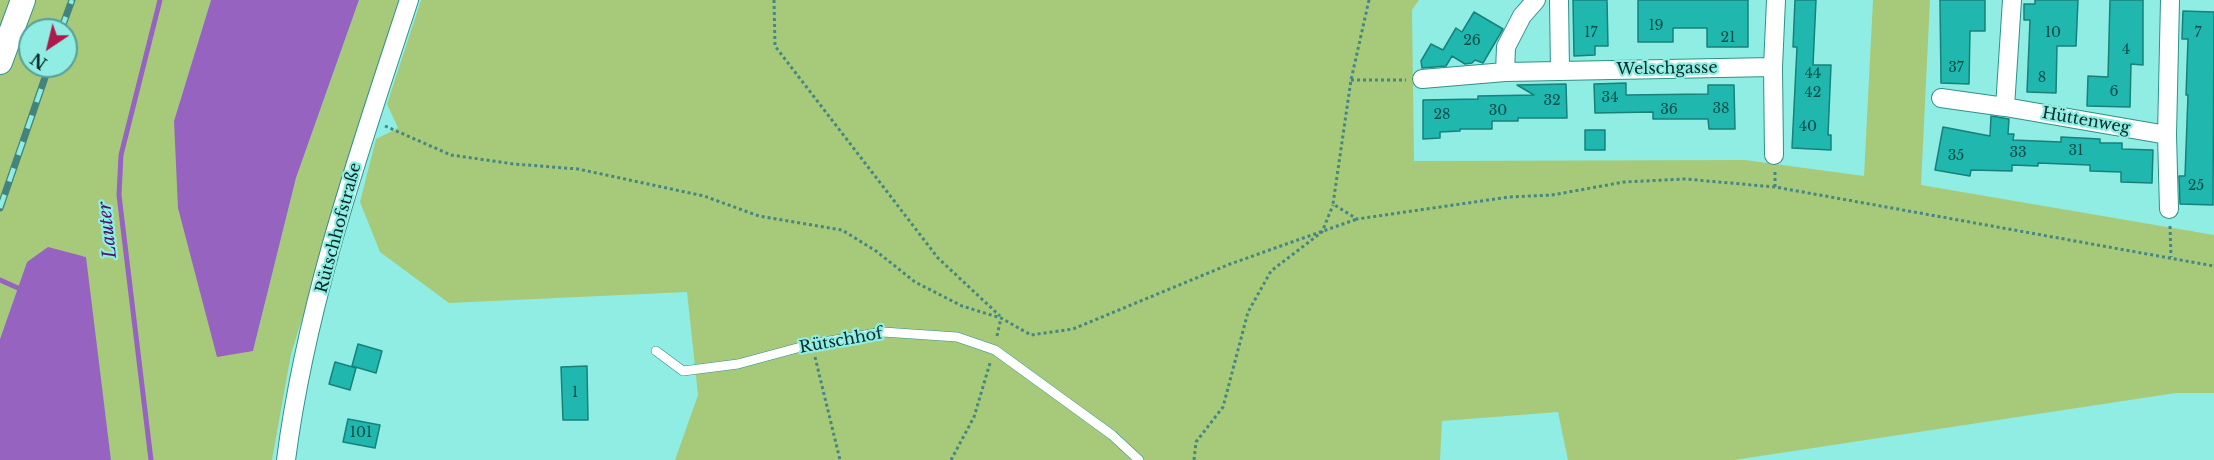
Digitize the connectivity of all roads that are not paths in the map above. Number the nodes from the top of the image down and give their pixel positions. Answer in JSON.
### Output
{"nodes":[{"id":1,"x":23,"y":0,"type":"edge"},
{"id":2,"x":409,"y":0,"type":"edge"},
{"id":3,"x":1536,"y":0,"type":"edge"},
{"id":4,"x":1559,"y":0,"type":"edge"},
{"id":5,"x":1776,"y":0,"type":"edge"},
{"id":6,"x":2012,"y":0,"type":"edge"},
{"id":7,"x":2170,"y":0,"type":"edge"},
{"id":8,"x":0,"y":62,"type":"edge"},
{"id":9,"x":1773,"y":67,"type":"junction"},
{"id":10,"x":1560,"y":71,"type":"junction"},
{"id":11,"x":1505,"y":72,"type":"junction"},
{"id":12,"x":1422,"y":79,"type":"road end"},
{"id":13,"x":1941,"y":98,"type":"dead end"},
{"id":14,"x":2005,"y":106,"type":"junction"},
{"id":15,"x":2167,"y":135,"type":"junction"},
{"id":16,"x":1774,"y":155,"type":"dead end"},
{"id":17,"x":2169,"y":209,"type":"road end"},
{"id":18,"x":656,"y":351,"type":"dead end"},
{"id":19,"x":286,"y":460,"type":"edge"},
{"id":20,"x":1139,"y":460,"type":"edge"}],
"edges":[{"from":1,"to":8,"type":"street"},
{"from":2,"to":19,"type":"street","name":"Rütschhofstraße"},
{"from":3,"to":11,"type":"street"},
{"from":4,"to":10,"type":"street"},
{"from":5,"to":9,"type":"street"},
{"from":6,"to":14,"type":"street"},
{"from":7,"to":15,"type":"street"},
{"from":9,"to":10,"type":"street","name":"Welschgasse"},
{"from":9,"to":16,"type":"street"},
{"from":10,"to":11,"type":"street","name":"Welschgasse"},
{"from":11,"to":12,"type":"street","name":"Welschgasse"},
{"from":13,"to":14,"type":"street","name":"Hüttenweg"},
{"from":14,"to":15,"type":"street","name":"Hüttenweg"},
{"from":15,"to":17,"type":"street"},
{"from":18,"to":20,"type":"lane","name":"Rütschhof"}]}
